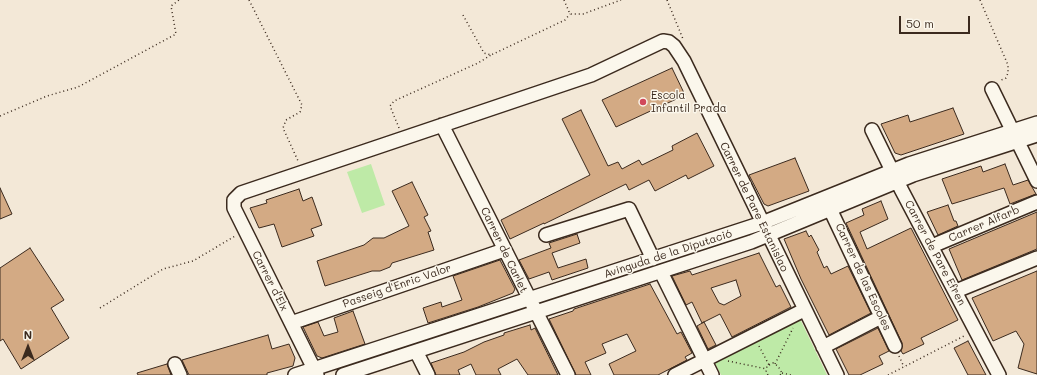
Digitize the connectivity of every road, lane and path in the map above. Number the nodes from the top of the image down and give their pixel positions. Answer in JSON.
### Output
{"nodes":[{"id":1,"x":177,"y":0,"type":"edge"},
{"id":2,"x":249,"y":0,"type":"edge"},
{"id":3,"x":564,"y":0,"type":"edge"},
{"id":4,"x":621,"y":0,"type":"edge"},
{"id":5,"x":668,"y":0,"type":"edge"},
{"id":6,"x":980,"y":0,"type":"edge"},
{"id":7,"x":570,"y":14,"type":"junction"},
{"id":8,"x":463,"y":15,"type":"dead end"},
{"id":9,"x":684,"y":42,"type":"dead end"},
{"id":10,"x":491,"y":55,"type":"junction"},
{"id":11,"x":992,"y":89,"type":"joint"},
{"id":12,"x":0,"y":116,"type":"edge"},
{"id":13,"x":1037,"y":123,"type":"edge"},
{"id":14,"x":442,"y":125,"type":"junction"},
{"id":15,"x":872,"y":130,"type":"dead end"},
{"id":16,"x":1037,"y":135,"type":"edge"},
{"id":17,"x":1014,"y":136,"type":"junction"},
{"id":18,"x":404,"y":138,"type":"junction"},
{"id":19,"x":304,"y":172,"type":"junction"},
{"id":20,"x":895,"y":175,"type":"junction"},
{"id":21,"x":1037,"y":181,"type":"edge"},
{"id":22,"x":1037,"y":202,"type":"edge"},
{"id":23,"x":830,"y":209,"type":"junction"},
{"id":24,"x":762,"y":223,"type":"junction"},
{"id":25,"x":244,"y":230,"type":"junction"},
{"id":26,"x":546,"y":234,"type":"dead end"},
{"id":27,"x":768,"y":236,"type":"junction"},
{"id":28,"x":932,"y":246,"type":"junction"},
{"id":29,"x":504,"y":250,"type":"junction"},
{"id":30,"x":1037,"y":258,"type":"edge"},
{"id":31,"x":653,"y":259,"type":"junction"},
{"id":32,"x":660,"y":272,"type":"junction"},
{"id":33,"x":956,"y":291,"type":"junction"},
{"id":34,"x":528,"y":299,"type":"junction"},
{"id":35,"x":100,"y":308,"type":"dead end"},
{"id":36,"x":804,"y":310,"type":"junction"},
{"id":37,"x":536,"y":312,"type":"junction"},
{"id":38,"x":882,"y":318,"type":"junction"},
{"id":39,"x":291,"y":322,"type":"junction"},
{"id":40,"x":794,"y":325,"type":"dead end"},
{"id":41,"x":976,"y":330,"type":"junction"},
{"id":42,"x":753,"y":336,"type":"junction"},
{"id":43,"x":895,"y":346,"type":"dead end"},
{"id":44,"x":823,"y":347,"type":"junction"},
{"id":45,"x":416,"y":351,"type":"junction"},
{"id":46,"x":709,"y":358,"type":"junction"},
{"id":47,"x":775,"y":364,"type":"junction"},
{"id":48,"x":769,"y":365,"type":"junction"},
{"id":49,"x":766,"y":369,"type":"junction"},
{"id":50,"x":316,"y":372,"type":"edge"},
{"id":51,"x":781,"y":374,"type":"edge"},
{"id":52,"x":295,"y":375,"type":"edge"},
{"id":53,"x":343,"y":375,"type":"edge"},
{"id":54,"x":428,"y":375,"type":"edge"},
{"id":55,"x":568,"y":375,"type":"edge"},
{"id":56,"x":675,"y":375,"type":"edge"},
{"id":57,"x":712,"y":375,"type":"edge"},
{"id":58,"x":768,"y":375,"type":"edge"},
{"id":59,"x":791,"y":375,"type":"edge"},
{"id":60,"x":837,"y":375,"type":"edge"},
{"id":61,"x":888,"y":375,"type":"edge"},
{"id":62,"x":999,"y":375,"type":"edge"}],
"edges":[{"from":1,"to":12,"type":"path"},
{"from":2,"to":19,"type":"path"},
{"from":3,"to":7,"type":"path"},
{"from":4,"to":7,"type":"path"},
{"from":5,"to":9,"type":"path"},
{"from":6,"to":11,"type":"path"},
{"from":7,"to":10,"type":"path"},
{"from":8,"to":10,"type":"path"},
{"from":10,"to":18,"type":"path"},
{"from":11,"to":17,"type":"street"},
{"from":13,"to":17,"type":"street","name":"Avinguda de la Diputació"},
{"from":14,"to":18,"type":"street"},
{"from":14,"to":24,"type":"street","name":"Carrer de Pare Estanislao"},
{"from":14,"to":29,"type":"street","name":"Carrer de Carlet"},
{"from":15,"to":20,"type":"street","name":"Carrer de Pare Efren"},
{"from":16,"to":17,"type":"street","name":"Avinguda de la Diputació"},
{"from":17,"to":20,"type":"street","name":"Avinguda de la Diputació"},
{"from":17,"to":21,"type":"street"},
{"from":18,"to":19,"type":"street"},
{"from":19,"to":25,"type":"street","name":"Carrer d'Elx"},
{"from":20,"to":23,"type":"street","name":"Avinguda de la Diputació"},
{"from":20,"to":24,"type":"street","name":"Avinguda de la Diputació"},
{"from":20,"to":28,"type":"street","name":"Carrer de Pare Efren"},
{"from":22,"to":28,"type":"street","name":"Carrer Alfarb"},
{"from":23,"to":27,"type":"street","name":"Avinguda de la Diputació"},
{"from":23,"to":38,"type":"street","name":"Carrer de las Escoles"},
{"from":24,"to":27,"type":"street","name":"Carrer de Pare Estanislao"},
{"from":24,"to":31,"type":"street","name":"Avinguda de la Diputació"},
{"from":25,"to":35,"type":"path"},
{"from":25,"to":39,"type":"street","name":"Carrer d'Elx"},
{"from":26,"to":31,"type":"street"},
{"from":27,"to":32,"type":"street","name":"Avinguda de la Diputació"},
{"from":27,"to":36,"type":"street","name":"Carrer de Pare Estanislao"},
{"from":28,"to":33,"type":"street","name":"Carrer de Pare Efren"},
{"from":29,"to":34,"type":"street","name":"Carrer de Carlet"},
{"from":29,"to":39,"type":"street","name":"Passeig d'Enric Valor"},
{"from":30,"to":33,"type":"street"},
{"from":31,"to":34,"type":"street","name":"Avinguda de la Diputació"},
{"from":32,"to":37,"type":"street","name":"Avinguda de la Diputació"},
{"from":32,"to":46,"type":"street"},
{"from":33,"to":41,"type":"street","name":"Carrer de Pare Efren"},
{"from":34,"to":37,"type":"street","name":"Carrer de Carlet"},
{"from":34,"to":50,"type":"street","name":"Avinguda de la Diputació"},
{"from":36,"to":42,"type":"street"},
{"from":36,"to":44,"type":"street","name":"Carrer de Pare Estanislao"},
{"from":37,"to":45,"type":"street","name":"Avinguda de la Diputació"},
{"from":37,"to":55,"type":"street","name":"Carrer de Carlet"},
{"from":38,"to":43,"type":"street","name":"Carrer de las Escoles"},
{"from":38,"to":44,"type":"street"},
{"from":39,"to":50,"type":"street","name":"Carrer d'Elx"},
{"from":40,"to":47,"type":"path"},
{"from":41,"to":61,"type":"path"},
{"from":41,"to":62,"type":"street","name":"Carrer de Pare Efren"},
{"from":42,"to":46,"type":"street"},
{"from":42,"to":48,"type":"path"},
{"from":44,"to":60,"type":"street","name":"Carrer de Pare Estanislao"},
{"from":45,"to":53,"type":"street","name":"Avinguda de la Diputació"},
{"from":45,"to":54,"type":"street"},
{"from":46,"to":49,"type":"path"},
{"from":46,"to":56,"type":"street"},
{"from":46,"to":57,"type":"street"},
{"from":47,"to":48,"type":"path"},
{"from":47,"to":51,"type":"path"},
{"from":48,"to":49,"type":"path"},
{"from":49,"to":58,"type":"path"},
{"from":50,"to":52,"type":"street","name":"Avinguda de la Diputació"},
{"from":51,"to":59,"type":"path"}]}
